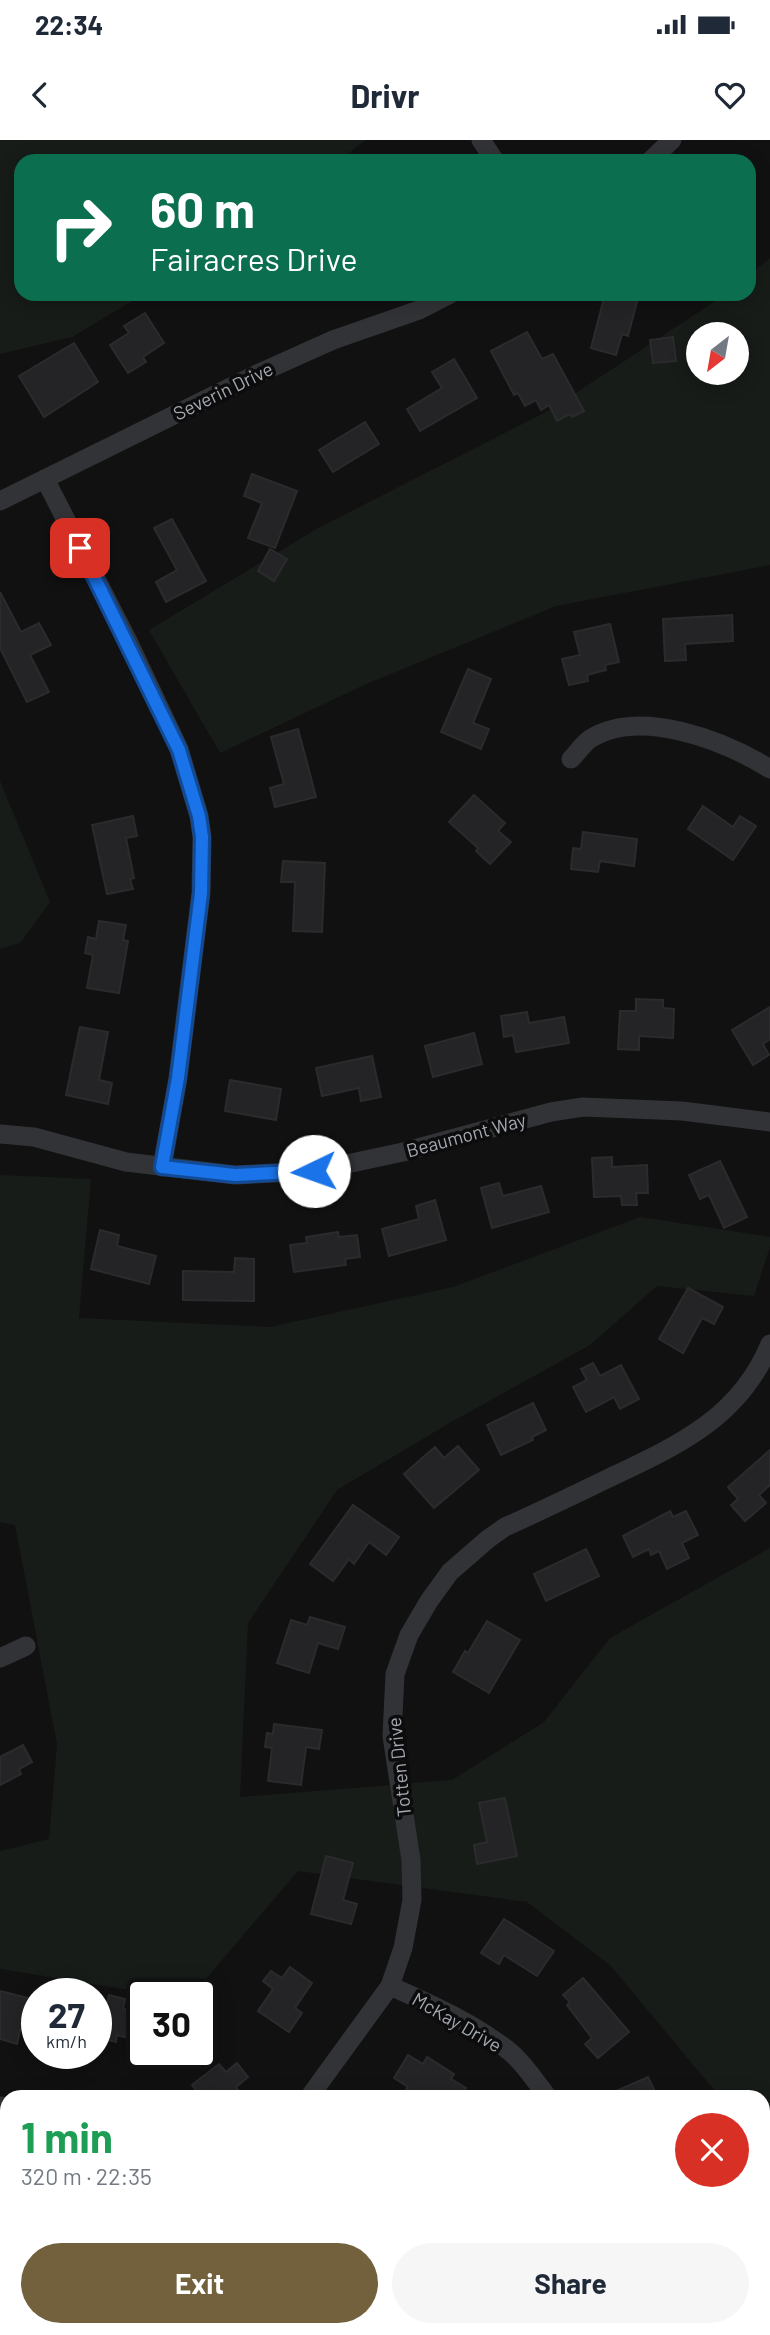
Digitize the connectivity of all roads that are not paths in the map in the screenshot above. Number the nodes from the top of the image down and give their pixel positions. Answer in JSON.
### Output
{"nodes":[{"id":1,"x":672,"y":140,"type":"edge"},
{"id":2,"x":657,"y":154,"type":"edge"},
{"id":3,"x":436,"y":301,"type":"edge"},
{"id":4,"x":45,"y":479,"type":"junction"},
{"id":5,"x":0,"y":501,"type":"edge"},
{"id":6,"x":571,"y":759,"type":"dead end"},
{"id":7,"x":770,"y":769,"type":"edge"},
{"id":8,"x":770,"y":1122,"type":"edge"},
{"id":9,"x":0,"y":1134,"type":"edge"},
{"id":10,"x":162,"y":1167,"type":"junction"},
{"id":11,"x":770,"y":1343,"type":"edge"},
{"id":12,"x":26,"y":1646,"type":"dead end"},
{"id":13,"x":0,"y":1658,"type":"edge"},
{"id":14,"x":390,"y":1986,"type":"junction"},
{"id":15,"x":314,"y":2090,"type":"edge"},
{"id":16,"x":542,"y":2090,"type":"edge"}],
"edges":[{"from":1,"to":2,"type":"street"},
{"from":3,"to":4,"type":"street","name":"Severin Drive"},
{"from":4,"to":5,"type":"street","name":"Severin Drive"},
{"from":4,"to":10,"type":"street"},
{"from":6,"to":7,"type":"street"},
{"from":8,"to":10,"type":"street","name":"Beaumont Way"},
{"from":9,"to":10,"type":"street","name":"Beaumont Way"},
{"from":11,"to":14,"type":"street","name":"Totten Drive"},
{"from":12,"to":13,"type":"street"},
{"from":14,"to":15,"type":"street","name":"Totten Drive"},
{"from":14,"to":16,"type":"street","name":"McKay Drive"}]}
